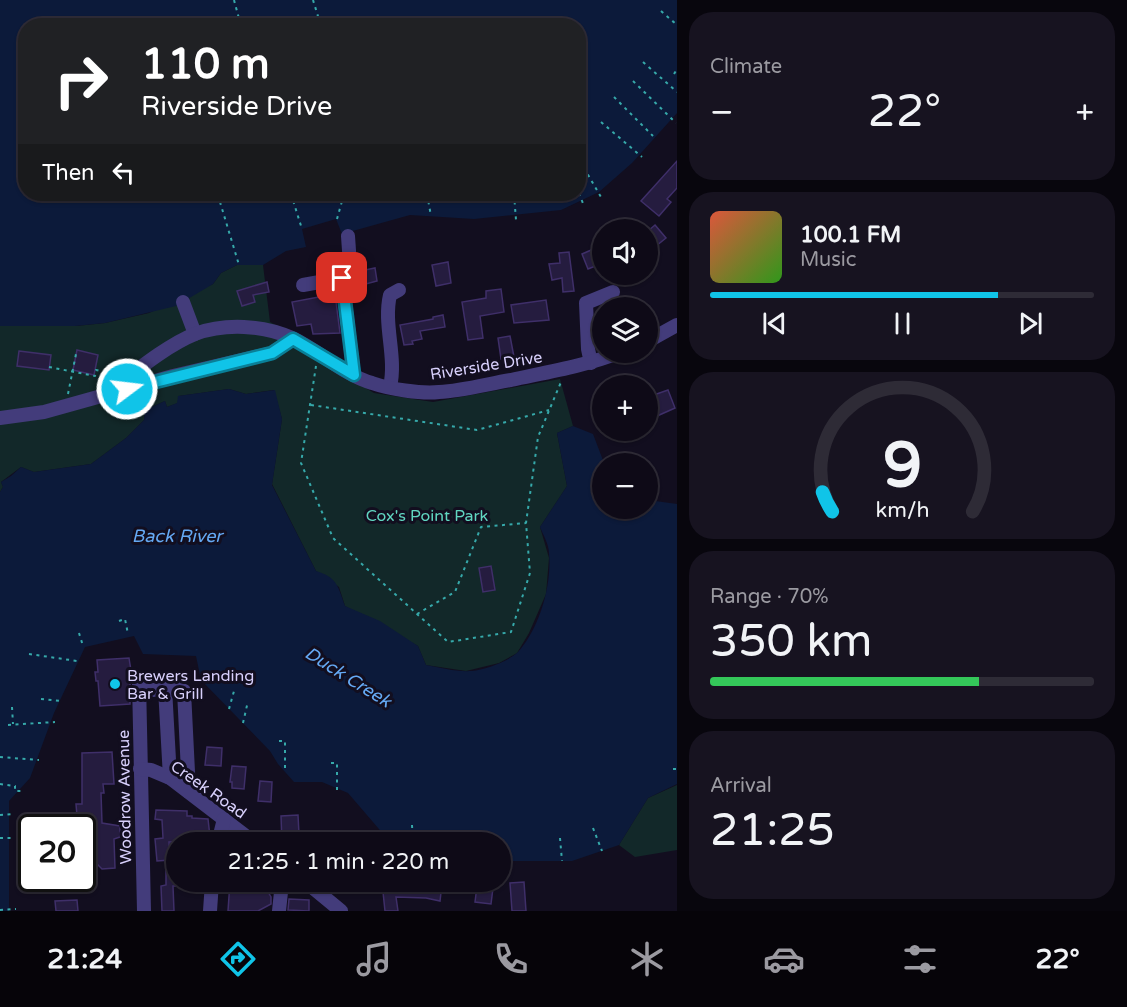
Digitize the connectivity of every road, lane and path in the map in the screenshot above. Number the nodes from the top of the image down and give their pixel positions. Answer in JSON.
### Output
{"nodes":[{"id":1,"x":234,"y":0,"type":"edge"},
{"id":2,"x":313,"y":0,"type":"edge"},
{"id":3,"x":661,"y":11,"type":"dead end"},
{"id":4,"x":240,"y":18,"type":"edge"},
{"id":5,"x":319,"y":18,"type":"edge"},
{"id":6,"x":677,"y":25,"type":"edge"},
{"id":7,"x":643,"y":62,"type":"dead end"},
{"id":8,"x":677,"y":69,"type":"edge"},
{"id":9,"x":674,"y":74,"type":"dead end"},
{"id":10,"x":633,"y":81,"type":"dead end"},
{"id":11,"x":677,"y":92,"type":"edge"},
{"id":12,"x":614,"y":97,"type":"dead end"},
{"id":13,"x":601,"y":122,"type":"dead end"},
{"id":14,"x":676,"y":123,"type":"edge"},
{"id":15,"x":653,"y":136,"type":"dead end"},
{"id":16,"x":642,"y":157,"type":"dead end"},
{"id":17,"x":586,"y":171,"type":"edge"},
{"id":18,"x":601,"y":197,"type":"dead end"},
{"id":19,"x":293,"y":201,"type":"edge"},
{"id":20,"x":342,"y":201,"type":"edge"},
{"id":21,"x":428,"y":201,"type":"edge"},
{"id":22,"x":515,"y":201,"type":"edge"},
{"id":23,"x":582,"y":201,"type":"edge"},
{"id":24,"x":220,"y":202,"type":"dead end"},
{"id":25,"x":584,"y":206,"type":"dead end"},
{"id":26,"x":431,"y":216,"type":"dead end"},
{"id":27,"x":337,"y":219,"type":"dead end"},
{"id":28,"x":516,"y":220,"type":"dead end"},
{"id":29,"x":302,"y":230,"type":"dead end"},
{"id":30,"x":348,"y":236,"type":"dead end"},
{"id":31,"x":239,"y":266,"type":"dead end"},
{"id":32,"x":342,"y":278,"type":"junction"},
{"id":33,"x":303,"y":285,"type":"dead end"},
{"id":34,"x":399,"y":290,"type":"dead end"},
{"id":35,"x":613,"y":292,"type":"dead end"},
{"id":36,"x":183,"y":302,"type":"dead end"},
{"id":37,"x":677,"y":325,"type":"edge"},
{"id":38,"x":195,"y":334,"type":"junction"},
{"id":39,"x":658,"y":335,"type":"edge"},
{"id":40,"x":293,"y":339,"type":"junction"},
{"id":41,"x":76,"y":354,"type":"dead end"},
{"id":42,"x":318,"y":354,"type":"junction"},
{"id":43,"x":591,"y":363,"type":"joint"},
{"id":44,"x":49,"y":367,"type":"dead end"},
{"id":45,"x":566,"y":369,"type":"junction"},
{"id":46,"x":72,"y":372,"type":"junction"},
{"id":47,"x":354,"y":375,"type":"junction"},
{"id":48,"x":128,"y":378,"type":"junction"},
{"id":49,"x":390,"y":387,"type":"junction"},
{"id":50,"x":104,"y":395,"type":"junction"},
{"id":51,"x":67,"y":405,"type":"junction"},
{"id":52,"x":310,"y":405,"type":"junction"},
{"id":53,"x":549,"y":410,"type":"junction"},
{"id":54,"x":0,"y":418,"type":"edge"},
{"id":55,"x":526,"y":523,"type":"junction"},
{"id":56,"x":416,"y":614,"type":"junction"},
{"id":57,"x":129,"y":618,"type":"dead end"},
{"id":58,"x":125,"y":619,"type":"junction"},
{"id":59,"x":119,"y":621,"type":"dead end"},
{"id":60,"x":131,"y":625,"type":"dead end"},
{"id":61,"x":126,"y":626,"type":"junction"},
{"id":62,"x":79,"y":633,"type":"dead end"},
{"id":63,"x":128,"y":634,"type":"dead end"},
{"id":64,"x":83,"y":646,"type":"dead end"},
{"id":65,"x":29,"y":654,"type":"dead end"},
{"id":66,"x":77,"y":661,"type":"dead end"},
{"id":67,"x":165,"y":688,"type":"junction"},
{"id":68,"x":234,"y":691,"type":"dead end"},
{"id":69,"x":41,"y":699,"type":"dead end"},
{"id":70,"x":61,"y":701,"type":"dead end"},
{"id":71,"x":248,"y":701,"type":"dead end"},
{"id":72,"x":12,"y":707,"type":"dead end"},
{"id":73,"x":229,"y":709,"type":"dead end"},
{"id":74,"x":55,"y":722,"type":"dead end"},
{"id":75,"x":243,"y":723,"type":"dead end"},
{"id":76,"x":8,"y":724,"type":"dead end"},
{"id":77,"x":13,"y":724,"type":"junction"},
{"id":78,"x":279,"y":741,"type":"dead end"},
{"id":79,"x":0,"y":758,"type":"edge"},
{"id":80,"x":39,"y":760,"type":"dead end"},
{"id":81,"x":331,"y":763,"type":"dead end"},
{"id":82,"x":140,"y":769,"type":"junction"},
{"id":83,"x":285,"y":772,"type":"dead end"},
{"id":84,"x":170,"y":778,"type":"junction"},
{"id":85,"x":0,"y":784,"type":"edge"},
{"id":86,"x":22,"y":791,"type":"dead end"},
{"id":87,"x":337,"y":791,"type":"dead end"},
{"id":88,"x":189,"y":792,"type":"junction"},
{"id":89,"x":14,"y":814,"type":"dead end"},
{"id":90,"x":0,"y":815,"type":"edge"},
{"id":91,"x":224,"y":819,"type":"junction"},
{"id":92,"x":412,"y":825,"type":"dead end"},
{"id":93,"x":480,"y":828,"type":"dead end"},
{"id":94,"x":593,"y":828,"type":"dead end"},
{"id":95,"x":221,"y":832,"type":"edge"},
{"id":96,"x":241,"y":832,"type":"edge"},
{"id":97,"x":412,"y":832,"type":"edge"},
{"id":98,"x":480,"y":832,"type":"edge"},
{"id":99,"x":0,"y":838,"type":"edge"},
{"id":100,"x":13,"y":838,"type":"dead end"},
{"id":101,"x":560,"y":838,"type":"dead end"},
{"id":102,"x":602,"y":851,"type":"dead end"},
{"id":103,"x":562,"y":861,"type":"dead end"},
{"id":104,"x":211,"y":892,"type":"edge"},
{"id":105,"x":282,"y":892,"type":"edge"},
{"id":106,"x":318,"y":892,"type":"edge"},
{"id":107,"x":16,"y":909,"type":"dead end"},
{"id":108,"x":0,"y":910,"type":"edge"},
{"id":109,"x":144,"y":911,"type":"edge"},
{"id":110,"x":210,"y":911,"type":"edge"},
{"id":111,"x":279,"y":911,"type":"edge"},
{"id":112,"x":341,"y":911,"type":"edge"}],
"edges":[{"from":1,"to":4,"type":"path"},
{"from":2,"to":5,"type":"path"},
{"from":3,"to":6,"type":"path"},
{"from":7,"to":11,"type":"path"},
{"from":8,"to":9,"type":"path"},
{"from":10,"to":14,"type":"path"},
{"from":12,"to":15,"type":"path"},
{"from":13,"to":16,"type":"path"},
{"from":17,"to":18,"type":"path"},
{"from":19,"to":29,"type":"path"},
{"from":20,"to":27,"type":"path"},
{"from":21,"to":26,"type":"path"},
{"from":22,"to":28,"type":"path"},
{"from":23,"to":25,"type":"path"},
{"from":24,"to":31,"type":"path"},
{"from":30,"to":32,"type":"street"},
{"from":32,"to":33,"type":"street"},
{"from":32,"to":47,"type":"street"},
{"from":34,"to":49,"type":"street"},
{"from":35,"to":43,"type":"street"},
{"from":36,"to":38,"type":"street"},
{"from":37,"to":39,"type":"street"},
{"from":38,"to":40,"type":"street","name":"Riverside Drive"},
{"from":38,"to":48,"type":"street","name":"Riverside Drive"},
{"from":40,"to":42,"type":"street","name":"Riverside Drive"},
{"from":40,"to":50,"type":"street"},
{"from":41,"to":46,"type":"path"},
{"from":42,"to":47,"type":"street","name":"Riverside Drive"},
{"from":42,"to":52,"type":"path"},
{"from":43,"to":45,"type":"street","name":"Riverside Drive"},
{"from":44,"to":46,"type":"path"},
{"from":45,"to":49,"type":"street","name":"Riverside Drive"},
{"from":45,"to":53,"type":"path"},
{"from":46,"to":48,"type":"path"},
{"from":46,"to":51,"type":"path"},
{"from":47,"to":49,"type":"street","name":"Riverside Drive"},
{"from":48,"to":50,"type":"street","name":"Riverside Drive"},
{"from":50,"to":51,"type":"street"},
{"from":51,"to":54,"type":"street"},
{"from":52,"to":53,"type":"path"},
{"from":52,"to":56,"type":"path"},
{"from":53,"to":55,"type":"path"},
{"from":55,"to":56,"type":"path"},
{"from":55,"to":56,"type":"path"},
{"from":57,"to":58,"type":"path"},
{"from":58,"to":59,"type":"path"},
{"from":58,"to":61,"type":"path"},
{"from":60,"to":61,"type":"path"},
{"from":61,"to":63,"type":"path"},
{"from":62,"to":64,"type":"path"},
{"from":65,"to":66,"type":"path"},
{"from":67,"to":82,"type":"street","name":"Woodrow Avenue"},
{"from":67,"to":84,"type":"street"},
{"from":67,"to":88,"type":"street"},
{"from":68,"to":73,"type":"path"},
{"from":69,"to":70,"type":"path"},
{"from":71,"to":75,"type":"path"},
{"from":72,"to":77,"type":"path"},
{"from":74,"to":77,"type":"path"},
{"from":76,"to":77,"type":"path"},
{"from":78,"to":83,"type":"path"},
{"from":79,"to":80,"type":"path"},
{"from":81,"to":87,"type":"path"},
{"from":82,"to":84,"type":"street","name":"Creek Road"},
{"from":82,"to":109,"type":"street","name":"Woodrow Avenue"},
{"from":84,"to":88,"type":"street","name":"Creek Road"},
{"from":85,"to":86,"type":"path"},
{"from":88,"to":91,"type":"street","name":"Creek Road"},
{"from":89,"to":90,"type":"path"},
{"from":91,"to":95,"type":"street"},
{"from":91,"to":96,"type":"street","name":"Creek Road"},
{"from":92,"to":97,"type":"path"},
{"from":93,"to":98,"type":"path"},
{"from":94,"to":102,"type":"path"},
{"from":99,"to":100,"type":"path"},
{"from":101,"to":103,"type":"path"},
{"from":104,"to":110,"type":"street"},
{"from":105,"to":111,"type":"street"},
{"from":106,"to":112,"type":"street"},
{"from":107,"to":108,"type":"path"}]}
